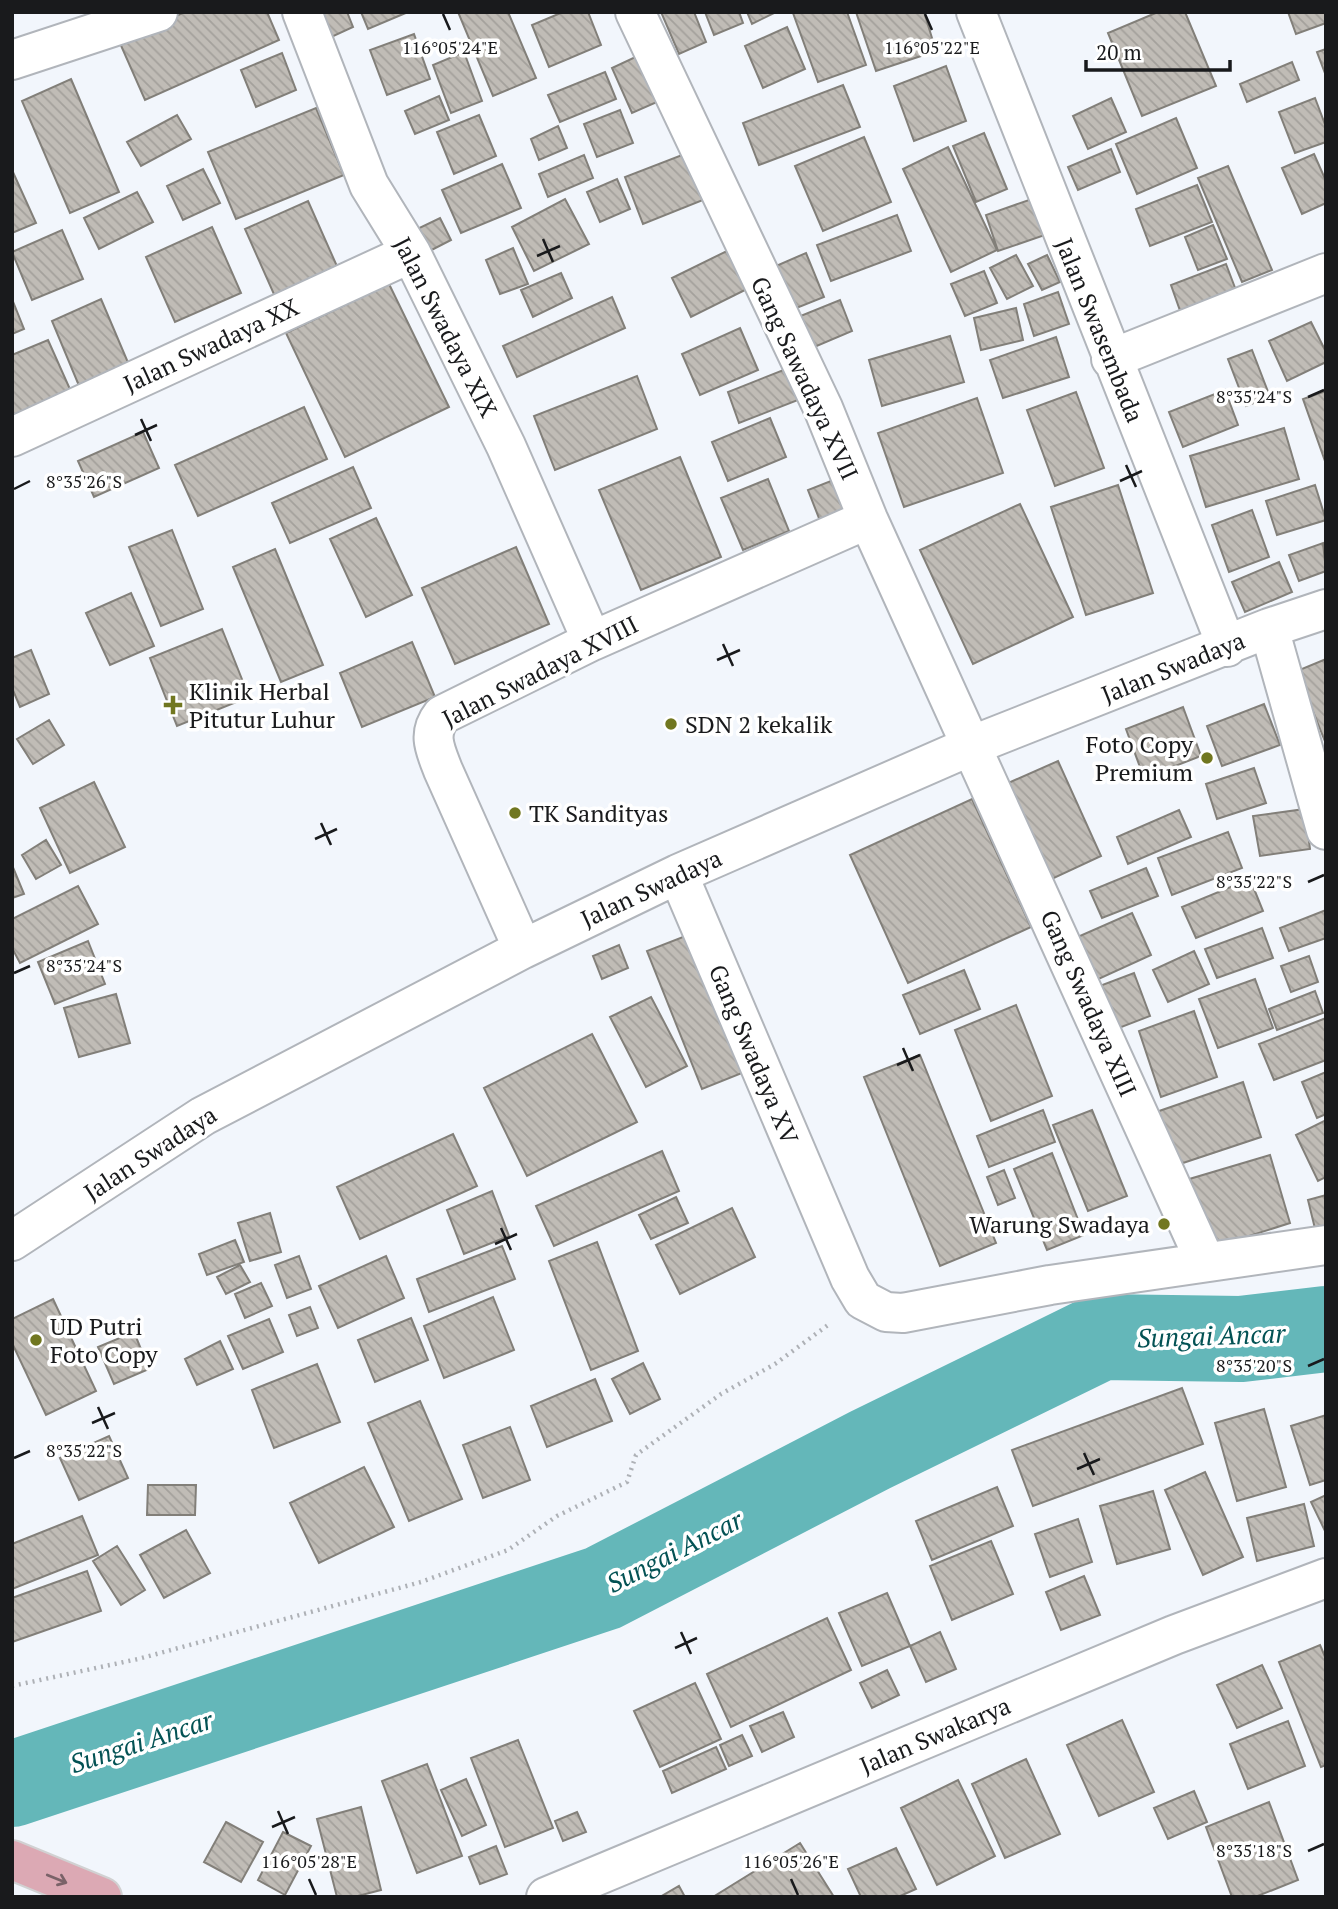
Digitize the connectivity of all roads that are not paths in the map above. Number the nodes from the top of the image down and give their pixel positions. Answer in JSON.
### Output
{"nodes":[{"id":1,"x":158,"y":12,"type":"edge"},
{"id":2,"x":302,"y":12,"type":"edge"},
{"id":3,"x":635,"y":12,"type":"edge"},
{"id":4,"x":976,"y":12,"type":"edge"},
{"id":5,"x":12,"y":60,"type":"edge"},
{"id":6,"x":411,"y":253,"type":"junction"},
{"id":7,"x":1326,"y":273,"type":"edge"},
{"id":8,"x":1111,"y":359,"type":"junction"},
{"id":9,"x":12,"y":436,"type":"edge"},
{"id":10,"x":868,"y":519,"type":"junction"},
{"id":11,"x":1326,"y":609,"type":"edge"},
{"id":12,"x":1269,"y":628,"type":"junction"},
{"id":13,"x":592,"y":641,"type":"junction"},
{"id":14,"x":1227,"y":647,"type":"junction"},
{"id":15,"x":973,"y":745,"type":"junction"},
{"id":16,"x":1326,"y":830,"type":"edge"},
{"id":17,"x":678,"y":874,"type":"junction"},
{"id":18,"x":523,"y":949,"type":"junction"},
{"id":19,"x":12,"y":1241,"type":"edge"},
{"id":20,"x":1326,"y":1245,"type":"edge"},
{"id":21,"x":1205,"y":1261,"type":"junction"},
{"id":22,"x":1326,"y":1578,"type":"edge"},
{"id":23,"x":12,"y":1860,"type":"edge"},
{"id":24,"x":102,"y":1897,"type":"edge"},
{"id":25,"x":547,"y":1897,"type":"edge"}],
"edges":[{"from":1,"to":5,"type":"street"},
{"from":2,"to":6,"type":"street","name":"Jalan Swadaya XIX"},
{"from":3,"to":10,"type":"street","name":"Gang Sawadaya XVII"},
{"from":4,"to":8,"type":"street","name":"Jalan Swasembada"},
{"from":6,"to":9,"type":"street","name":"Jalan Swadaya XX"},
{"from":6,"to":13,"type":"street","name":"Jalan Swadaya XIX"},
{"from":7,"to":8,"type":"street"},
{"from":8,"to":14,"type":"street","name":"Jalan Swasembada"},
{"from":10,"to":13,"type":"street","name":"Jalan Swadaya XVIII"},
{"from":10,"to":15,"type":"street","name":"Gang Sawadaya XVII"},
{"from":11,"to":12,"type":"street","name":"Jalan Swadaya"},
{"from":12,"to":14,"type":"street","name":"Jalan Swadaya"},
{"from":12,"to":16,"type":"street"},
{"from":13,"to":18,"type":"street","name":"Jalan Swadaya XVIII"},
{"from":14,"to":15,"type":"street","name":"Jalan Swadaya"},
{"from":15,"to":17,"type":"street","name":"Jalan Swadaya"},
{"from":15,"to":21,"type":"street","name":"Gang Swadaya XIII"},
{"from":17,"to":18,"type":"street","name":"Jalan Swadaya"},
{"from":17,"to":21,"type":"street","name":"Gang Swadaya XV"},
{"from":18,"to":19,"type":"street","name":"Jalan Swadaya"},
{"from":20,"to":21,"type":"street"},
{"from":22,"to":25,"type":"street","name":"Jalan Swakarya"},
{"from":23,"to":24,"type":"main road","one_way":true}]}
